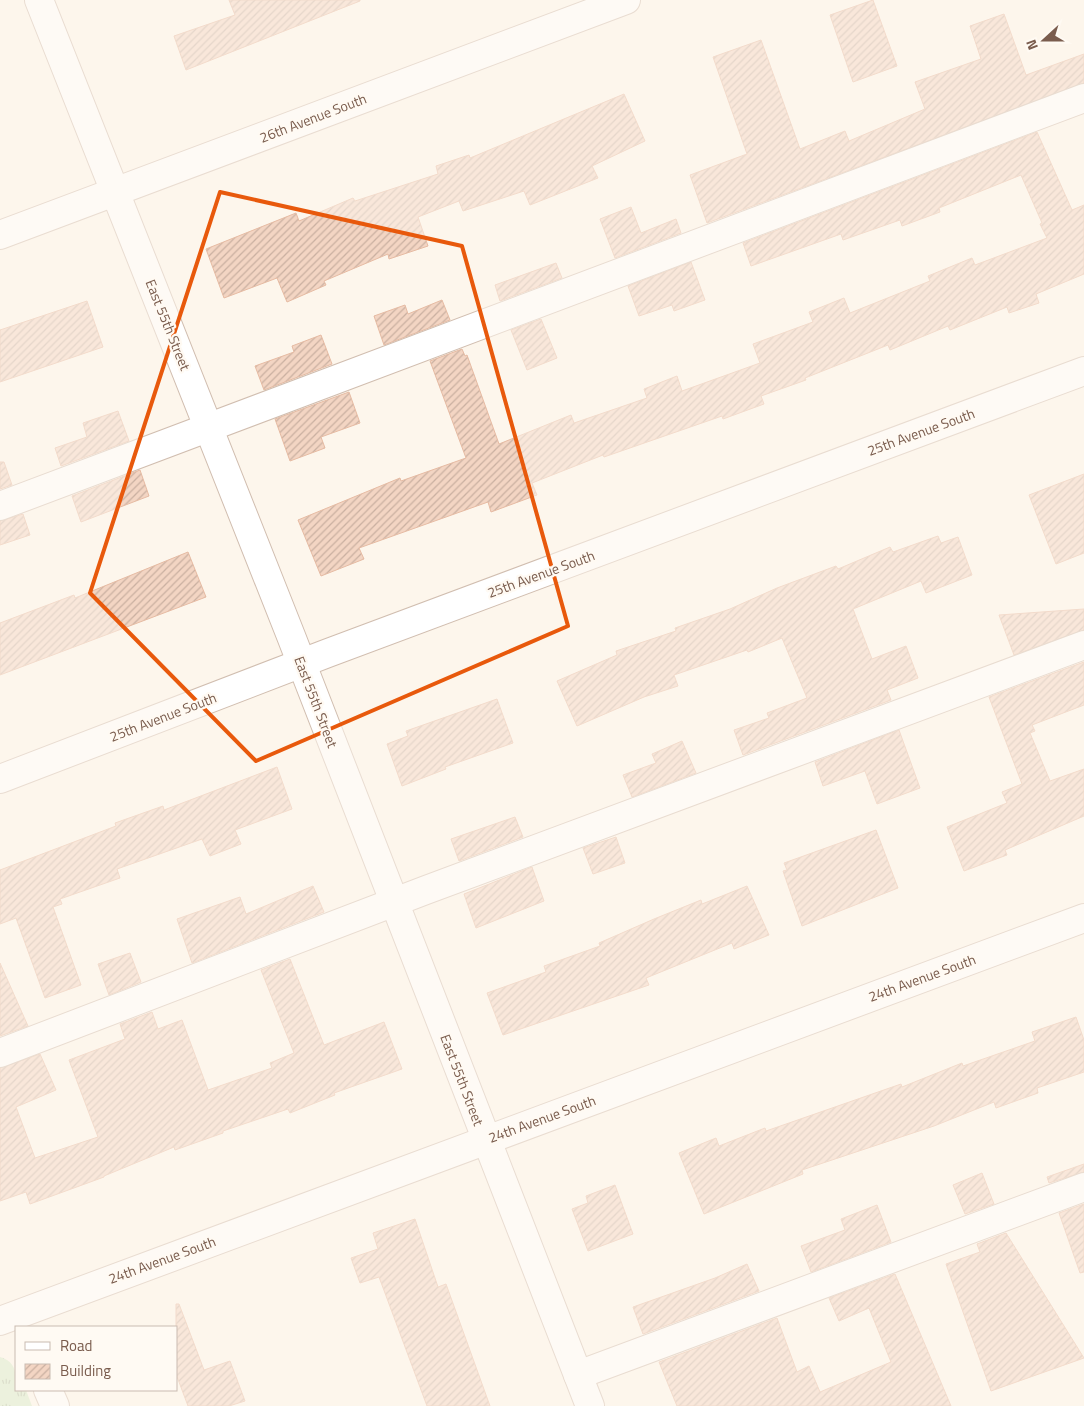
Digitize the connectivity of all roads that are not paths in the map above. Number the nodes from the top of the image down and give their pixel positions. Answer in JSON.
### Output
{"nodes":[{"id":1,"x":39,"y":0,"type":"edge"},
{"id":2,"x":626,"y":0,"type":"edge"},
{"id":3,"x":1084,"y":98,"type":"edge"},
{"id":4,"x":116,"y":192,"type":"junction"},
{"id":5,"x":0,"y":235,"type":"edge"},
{"id":6,"x":1084,"y":372,"type":"edge"},
{"id":7,"x":209,"y":428,"type":"junction"},
{"id":8,"x":0,"y":506,"type":"edge"},
{"id":9,"x":1084,"y":645,"type":"edge"},
{"id":10,"x":302,"y":664,"type":"junction"},
{"id":11,"x":0,"y":779,"type":"edge"},
{"id":12,"x":394,"y":903,"type":"junction"},
{"id":13,"x":1084,"y":918,"type":"edge"},
{"id":14,"x":0,"y":1053,"type":"edge"},
{"id":15,"x":486,"y":1140,"type":"junction"},
{"id":16,"x":1084,"y":1187,"type":"edge"},
{"id":17,"x":9,"y":1322,"type":"edge"},
{"id":18,"x":578,"y":1375,"type":"junction"},
{"id":19,"x":48,"y":1391,"type":"edge"},
{"id":20,"x":55,"y":1406,"type":"edge"},
{"id":21,"x":590,"y":1406,"type":"edge"}],
"edges":[{"from":1,"to":4,"type":"street","name":"East 55th Street"},
{"from":2,"to":4,"type":"street","name":"26th Avenue South"},
{"from":3,"to":7,"type":"street"},
{"from":4,"to":5,"type":"street","name":"26th Avenue South"},
{"from":4,"to":7,"type":"street","name":"East 55th Street"},
{"from":6,"to":10,"type":"street","name":"25th Avenue South"},
{"from":7,"to":8,"type":"street"},
{"from":7,"to":10,"type":"street","name":"East 55th Street"},
{"from":9,"to":12,"type":"street"},
{"from":10,"to":11,"type":"street","name":"25th Avenue South"},
{"from":10,"to":12,"type":"street","name":"East 55th Street"},
{"from":12,"to":14,"type":"street"},
{"from":12,"to":15,"type":"street","name":"East 55th Street"},
{"from":13,"to":15,"type":"street","name":"24th Avenue South"},
{"from":15,"to":17,"type":"street","name":"24th Avenue South"},
{"from":15,"to":18,"type":"street","name":"East 55th Street"},
{"from":16,"to":18,"type":"street"},
{"from":18,"to":21,"type":"street","name":"East 55th Street"},
{"from":19,"to":20,"type":"street"}]}
